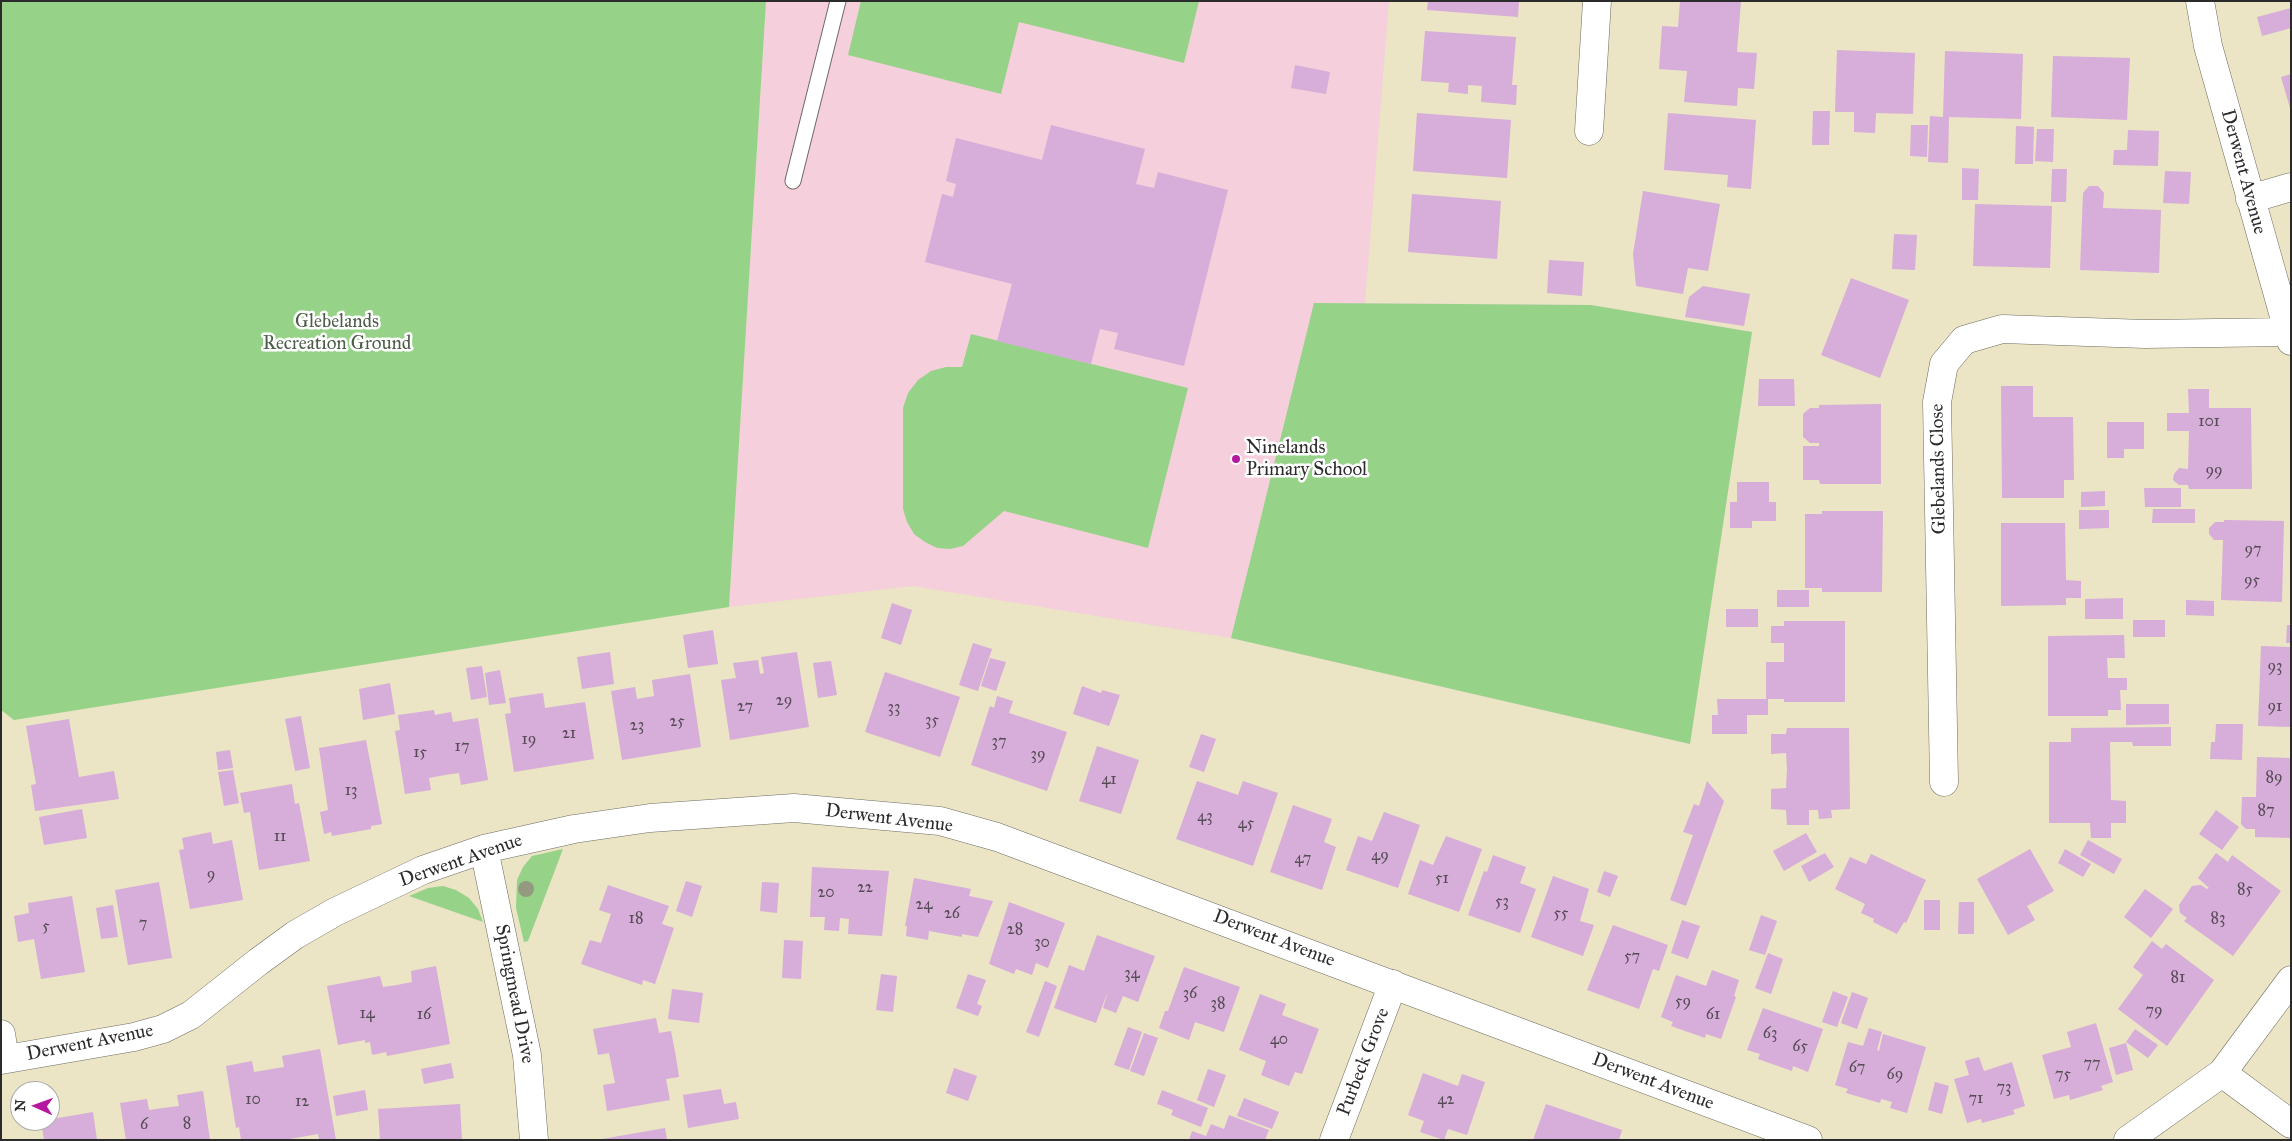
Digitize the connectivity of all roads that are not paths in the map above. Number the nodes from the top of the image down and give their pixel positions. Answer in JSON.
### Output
{"nodes":[{"id":1,"x":838,"y":1,"type":"edge"},
{"id":2,"x":1597,"y":1,"type":"edge"},
{"id":3,"x":2200,"y":1,"type":"edge"},
{"id":4,"x":1589,"y":131,"type":"dead end"},
{"id":5,"x":793,"y":181,"type":"dead end"},
{"id":6,"x":2291,"y":187,"type":"edge"},
{"id":7,"x":2250,"y":199,"type":"junction"},
{"id":8,"x":2289,"y":337,"type":"edge"},
{"id":9,"x":1944,"y":782,"type":"dead end"},
{"id":10,"x":484,"y":849,"type":"junction"},
{"id":11,"x":2291,"y":980,"type":"edge"},
{"id":12,"x":1393,"y":984,"type":"junction"},
{"id":13,"x":3,"y":1051,"type":"edge"},
{"id":14,"x":2222,"y":1072,"type":"junction"},
{"id":15,"x":2291,"y":1124,"type":"edge"},
{"id":16,"x":534,"y":1140,"type":"edge"},
{"id":17,"x":1334,"y":1140,"type":"edge"},
{"id":18,"x":1808,"y":1140,"type":"edge"},
{"id":19,"x":2128,"y":1140,"type":"edge"}],
"edges":[{"from":1,"to":5,"type":"lane"},
{"from":2,"to":4,"type":"street"},
{"from":3,"to":7,"type":"street","name":"Derwent Avenue"},
{"from":6,"to":7,"type":"street"},
{"from":7,"to":8,"type":"street","name":"Derwent Avenue"},
{"from":8,"to":9,"type":"street","name":"Glebelands Close"},
{"from":10,"to":12,"type":"street","name":"Derwent Avenue"},
{"from":10,"to":13,"type":"street","name":"Derwent Avenue"},
{"from":10,"to":16,"type":"street","name":"Springmead Drive"},
{"from":11,"to":14,"type":"street"},
{"from":12,"to":17,"type":"street","name":"Purbeck Grove"},
{"from":12,"to":18,"type":"street","name":"Derwent Avenue"},
{"from":14,"to":15,"type":"street"},
{"from":14,"to":19,"type":"street"}]}
